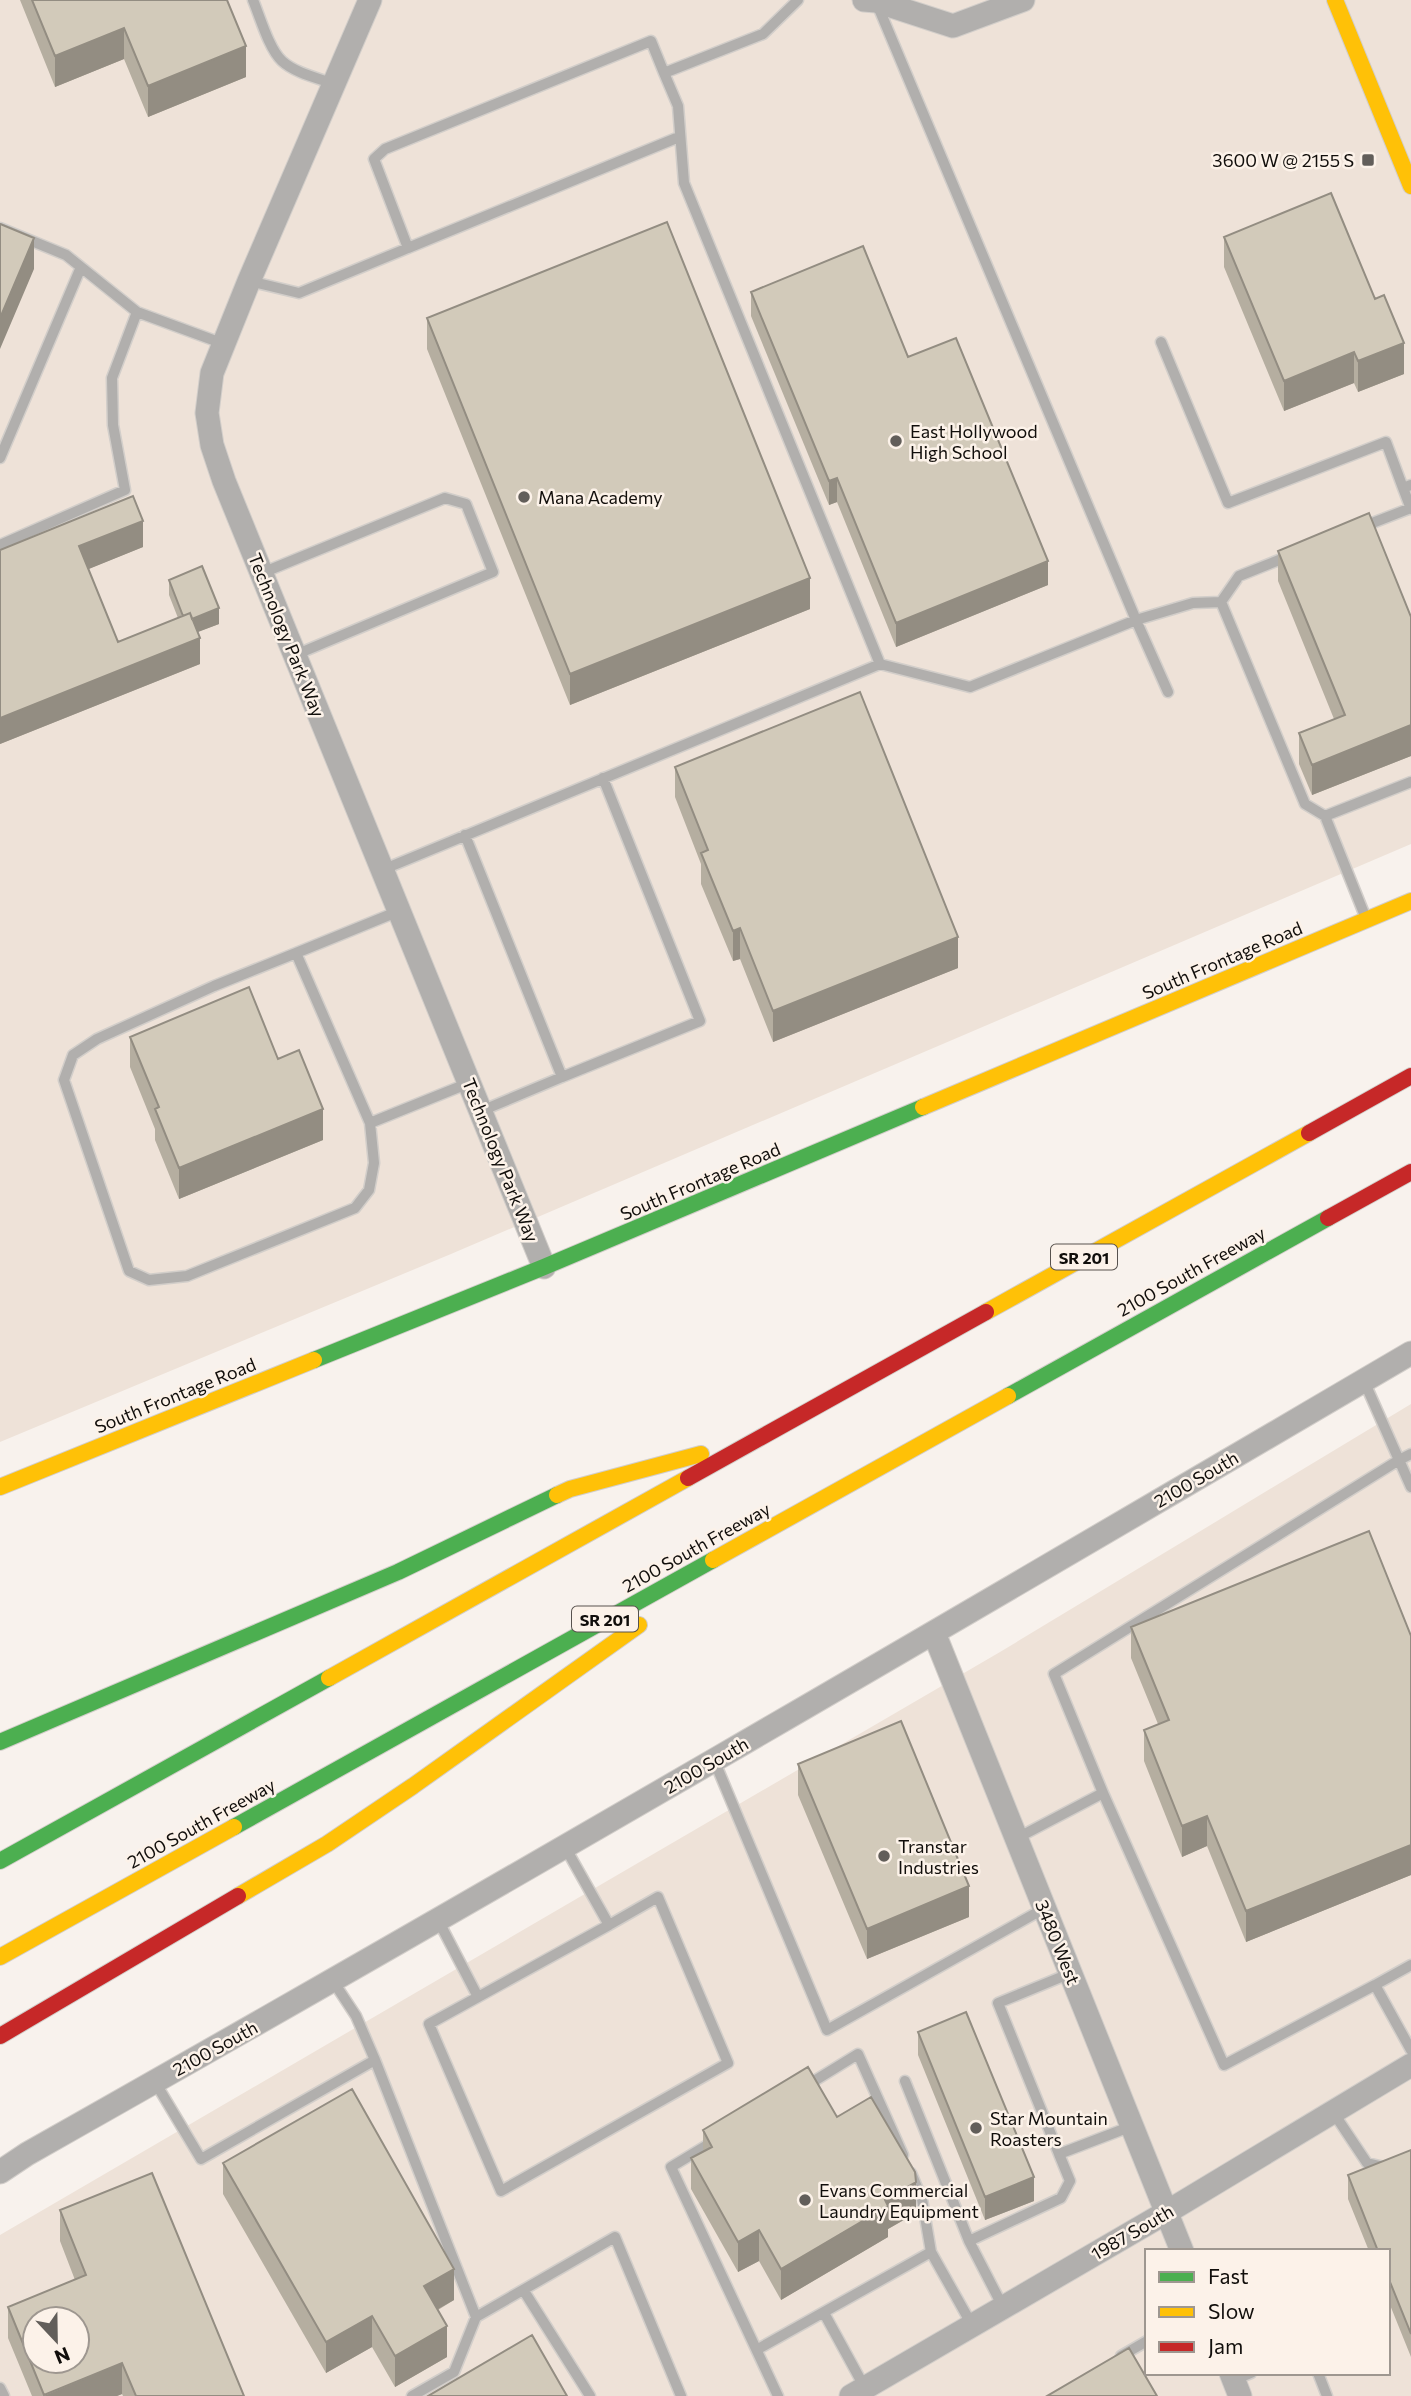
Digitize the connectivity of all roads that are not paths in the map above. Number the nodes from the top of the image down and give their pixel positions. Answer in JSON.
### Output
{"nodes":[{"id":1,"x":253,"y":0,"type":"edge"},
{"id":2,"x":370,"y":0,"type":"edge"},
{"id":3,"x":797,"y":0,"type":"edge"},
{"id":4,"x":873,"y":0,"type":"edge"},
{"id":5,"x":1023,"y":0,"type":"edge"},
{"id":6,"x":1335,"y":0,"type":"edge"},
{"id":7,"x":664,"y":73,"type":"junction"},
{"id":8,"x":334,"y":84,"type":"junction"},
{"id":9,"x":680,"y":137,"type":"junction"},
{"id":10,"x":1408,"y":171,"type":"edge"},
{"id":11,"x":0,"y":228,"type":"edge"},
{"id":12,"x":408,"y":248,"type":"junction"},
{"id":13,"x":81,"y":267,"type":"junction"},
{"id":14,"x":249,"y":281,"type":"junction"},
{"id":15,"x":137,"y":312,"type":"junction"},
{"id":16,"x":1161,"y":342,"type":"dead end"},
{"id":17,"x":224,"y":344,"type":"junction"},
{"id":18,"x":0,"y":458,"type":"edge"},
{"id":19,"x":1407,"y":486,"type":"edge"},
{"id":20,"x":1411,"y":509,"type":"edge"},
{"id":21,"x":1349,"y":532,"type":"edge"},
{"id":22,"x":0,"y":545,"type":"edge"},
{"id":23,"x":1300,"y":552,"type":"edge"},
{"id":24,"x":262,"y":573,"type":"junction"},
{"id":25,"x":1221,"y":602,"type":"junction"},
{"id":26,"x":1136,"y":620,"type":"junction"},
{"id":27,"x":295,"y":655,"type":"junction"},
{"id":28,"x":880,"y":664,"type":"junction"},
{"id":29,"x":1168,"y":692,"type":"dead end"},
{"id":30,"x":603,"y":778,"type":"junction"},
{"id":31,"x":1411,"y":782,"type":"edge"},
{"id":32,"x":1325,"y":816,"type":"junction"},
{"id":33,"x":465,"y":835,"type":"junction"},
{"id":34,"x":382,"y":870,"type":"junction"},
{"id":35,"x":1411,"y":901,"type":"edge"},
{"id":36,"x":399,"y":911,"type":"junction"},
{"id":37,"x":1367,"y":920,"type":"junction"},
{"id":38,"x":296,"y":953,"type":"junction"},
{"id":39,"x":1411,"y":1076,"type":"edge"},
{"id":40,"x":562,"y":1077,"type":"junction"},
{"id":41,"x":469,"y":1083,"type":"junction"},
{"id":42,"x":481,"y":1111,"type":"junction"},
{"id":43,"x":370,"y":1123,"type":"junction"},
{"id":44,"x":1411,"y":1172,"type":"edge"},
{"id":45,"x":544,"y":1267,"type":"junction"},
{"id":46,"x":1210,"y":1282,"type":"junction"},
{"id":47,"x":1411,"y":1353,"type":"edge"},
{"id":48,"x":1364,"y":1381,"type":"junction"},
{"id":49,"x":757,"y":1438,"type":"junction"},
{"id":50,"x":1411,"y":1454,"type":"edge"},
{"id":51,"x":1399,"y":1460,"type":"junction"},
{"id":52,"x":0,"y":1487,"type":"edge"},
{"id":53,"x":1411,"y":1487,"type":"edge"},
{"id":54,"x":687,"y":1593,"type":"dead end"},
{"id":55,"x":653,"y":1615,"type":"dead end"},
{"id":56,"x":934,"y":1633,"type":"junction"},
{"id":57,"x":0,"y":1742,"type":"edge"},
{"id":58,"x":714,"y":1760,"type":"junction"},
{"id":59,"x":1103,"y":1793,"type":"junction"},
{"id":60,"x":1017,"y":1838,"type":"junction"},
{"id":61,"x":565,"y":1847,"type":"junction"},
{"id":62,"x":0,"y":1861,"type":"edge"},
{"id":63,"x":1045,"y":1908,"type":"junction"},
{"id":64,"x":438,"y":1920,"type":"junction"},
{"id":65,"x":609,"y":1925,"type":"junction"},
{"id":66,"x":0,"y":1957,"type":"edge"},
{"id":67,"x":1411,"y":1965,"type":"edge"},
{"id":68,"x":1071,"y":1973,"type":"junction"},
{"id":69,"x":333,"y":1981,"type":"junction"},
{"id":70,"x":1375,"y":1985,"type":"junction"},
{"id":71,"x":478,"y":1997,"type":"junction"},
{"id":72,"x":0,"y":2036,"type":"edge"},
{"id":73,"x":1411,"y":2050,"type":"edge"},
{"id":74,"x":375,"y":2060,"type":"junction"},
{"id":75,"x":1411,"y":2065,"type":"edge"},
{"id":76,"x":905,"y":2081,"type":"dead end"},
{"id":77,"x":155,"y":2082,"type":"junction"},
{"id":78,"x":800,"y":2089,"type":"edge"},
{"id":79,"x":1334,"y":2112,"type":"junction"},
{"id":80,"x":1132,"y":2126,"type":"junction"},
{"id":81,"x":730,"y":2131,"type":"edge"},
{"id":82,"x":1059,"y":2154,"type":"junction"},
{"id":83,"x":1411,"y":2158,"type":"edge"},
{"id":84,"x":0,"y":2172,"type":"edge"},
{"id":85,"x":1167,"y":2212,"type":"junction"},
{"id":86,"x":969,"y":2241,"type":"junction"},
{"id":87,"x":1181,"y":2249,"type":"edge"},
{"id":88,"x":931,"y":2252,"type":"junction"},
{"id":89,"x":524,"y":2291,"type":"junction"},
{"id":90,"x":1003,"y":2307,"type":"junction"},
{"id":91,"x":824,"y":2313,"type":"junction"},
{"id":92,"x":476,"y":2317,"type":"junction"},
{"id":93,"x":972,"y":2325,"type":"junction"},
{"id":94,"x":1145,"y":2342,"type":"edge"},
{"id":95,"x":758,"y":2349,"type":"junction"},
{"id":96,"x":1111,"y":2362,"type":"edge"},
{"id":97,"x":1319,"y":2375,"type":"edge"},
{"id":98,"x":0,"y":2388,"type":"edge"},
{"id":99,"x":858,"y":2392,"type":"edge"},
{"id":100,"x":4,"y":2396,"type":"edge"},
{"id":101,"x":412,"y":2396,"type":"edge"},
{"id":102,"x":590,"y":2396,"type":"edge"},
{"id":103,"x":681,"y":2396,"type":"edge"},
{"id":104,"x":778,"y":2396,"type":"edge"},
{"id":105,"x":1327,"y":2396,"type":"edge"}],
"edges":[{"from":1,"to":8,"type":"lane"},
{"from":2,"to":8,"type":"street","name":"Technology Park Way"},
{"from":3,"to":7,"type":"lane"},
{"from":4,"to":5,"type":"street"},
{"from":4,"to":26,"type":"lane"},
{"from":6,"to":10,"type":"main road"},
{"from":7,"to":9,"type":"lane"},
{"from":7,"to":12,"type":"lane"},
{"from":8,"to":14,"type":"street","name":"Technology Park Way"},
{"from":9,"to":12,"type":"lane"},
{"from":9,"to":28,"type":"lane"},
{"from":11,"to":13,"type":"lane"},
{"from":12,"to":14,"type":"lane"},
{"from":13,"to":15,"type":"lane"},
{"from":13,"to":18,"type":"lane"},
{"from":14,"to":17,"type":"street","name":"Technology Park Way"},
{"from":15,"to":17,"type":"lane"},
{"from":15,"to":22,"type":"lane"},
{"from":16,"to":19,"type":"lane"},
{"from":17,"to":24,"type":"street","name":"Technology Park Way"},
{"from":19,"to":20,"type":"lane"},
{"from":20,"to":21,"type":"lane"},
{"from":23,"to":25,"type":"lane"},
{"from":24,"to":27,"type":"street","name":"Technology Park Way"},
{"from":24,"to":27,"type":"lane"},
{"from":25,"to":26,"type":"lane"},
{"from":25,"to":32,"type":"lane"},
{"from":26,"to":28,"type":"lane"},
{"from":26,"to":29,"type":"lane"},
{"from":27,"to":34,"type":"street","name":"Technology Park Way"},
{"from":28,"to":30,"type":"lane"},
{"from":30,"to":33,"type":"lane"},
{"from":30,"to":40,"type":"lane"},
{"from":31,"to":32,"type":"lane"},
{"from":32,"to":37,"type":"lane"},
{"from":33,"to":34,"type":"lane"},
{"from":33,"to":40,"type":"lane"},
{"from":34,"to":36,"type":"street","name":"Technology Park Way"},
{"from":35,"to":37,"type":"main road","name":"South Frontage Road"},
{"from":36,"to":38,"type":"lane"},
{"from":36,"to":41,"type":"street","name":"Technology Park Way"},
{"from":37,"to":45,"type":"main road","name":"South Frontage Road"},
{"from":38,"to":43,"type":"lane"},
{"from":38,"to":43,"type":"lane"},
{"from":39,"to":49,"type":"main road","number":"SR 201"},
{"from":40,"to":42,"type":"lane"},
{"from":41,"to":42,"type":"street","name":"Technology Park Way"},
{"from":41,"to":43,"type":"lane"},
{"from":42,"to":45,"type":"street","name":"Technology Park Way"},
{"from":44,"to":46,"type":"main road","name":"2100 South Freeway","number":"SR 201"},
{"from":45,"to":52,"type":"main road","name":"South Frontage Road"},
{"from":46,"to":54,"type":"main road"},
{"from":46,"to":66,"type":"main road","name":"2100 South Freeway","number":"SR 201"},
{"from":47,"to":48,"type":"street","name":"2100 South"},
{"from":48,"to":51,"type":"lane"},
{"from":48,"to":56,"type":"street","name":"2100 South"},
{"from":49,"to":57,"type":"main road"},
{"from":49,"to":62,"type":"main road","number":"SR 201"},
{"from":50,"to":51,"type":"lane"},
{"from":51,"to":53,"type":"lane"},
{"from":51,"to":59,"type":"lane"},
{"from":55,"to":72,"type":"main road"},
{"from":56,"to":58,"type":"street","name":"2100 South"},
{"from":56,"to":60,"type":"street","name":"3480 West"},
{"from":58,"to":61,"type":"street","name":"2100 South"},
{"from":58,"to":63,"type":"lane"},
{"from":59,"to":60,"type":"lane"},
{"from":59,"to":70,"type":"lane"},
{"from":60,"to":63,"type":"street","name":"3480 West"},
{"from":61,"to":64,"type":"street","name":"2100 South"},
{"from":61,"to":65,"type":"lane"},
{"from":63,"to":68,"type":"street","name":"3480 West"},
{"from":64,"to":69,"type":"street","name":"2100 South"},
{"from":64,"to":71,"type":"lane"},
{"from":65,"to":71,"type":"lane"},
{"from":65,"to":71,"type":"lane"},
{"from":67,"to":70,"type":"lane"},
{"from":68,"to":80,"type":"street","name":"3480 West"},
{"from":68,"to":82,"type":"lane"},
{"from":69,"to":74,"type":"lane"},
{"from":69,"to":77,"type":"street","name":"2100 South"},
{"from":70,"to":73,"type":"lane"},
{"from":74,"to":77,"type":"lane"},
{"from":74,"to":92,"type":"lane"},
{"from":75,"to":79,"type":"street","name":"1987 South"},
{"from":76,"to":86,"type":"lane"},
{"from":77,"to":84,"type":"street","name":"2100 South"},
{"from":78,"to":88,"type":"lane"},
{"from":79,"to":83,"type":"lane"},
{"from":79,"to":85,"type":"street","name":"1987 South"},
{"from":80,"to":82,"type":"lane"},
{"from":80,"to":85,"type":"street","name":"3480 West"},
{"from":81,"to":95,"type":"lane"},
{"from":82,"to":86,"type":"lane"},
{"from":85,"to":87,"type":"street","name":"3480 West"},
{"from":85,"to":90,"type":"street","name":"1987 South"},
{"from":86,"to":90,"type":"lane"},
{"from":88,"to":91,"type":"lane"},
{"from":88,"to":93,"type":"lane"},
{"from":89,"to":92,"type":"lane"},
{"from":89,"to":102,"type":"lane"},
{"from":89,"to":103,"type":"lane"},
{"from":90,"to":93,"type":"street","name":"1987 South"},
{"from":91,"to":95,"type":"lane"},
{"from":91,"to":99,"type":"lane"},
{"from":92,"to":101,"type":"lane"},
{"from":93,"to":99,"type":"street","name":"1987 South"},
{"from":94,"to":96,"type":"lane"},
{"from":95,"to":104,"type":"lane"},
{"from":97,"to":105,"type":"lane"},
{"from":98,"to":100,"type":"lane"}]}
